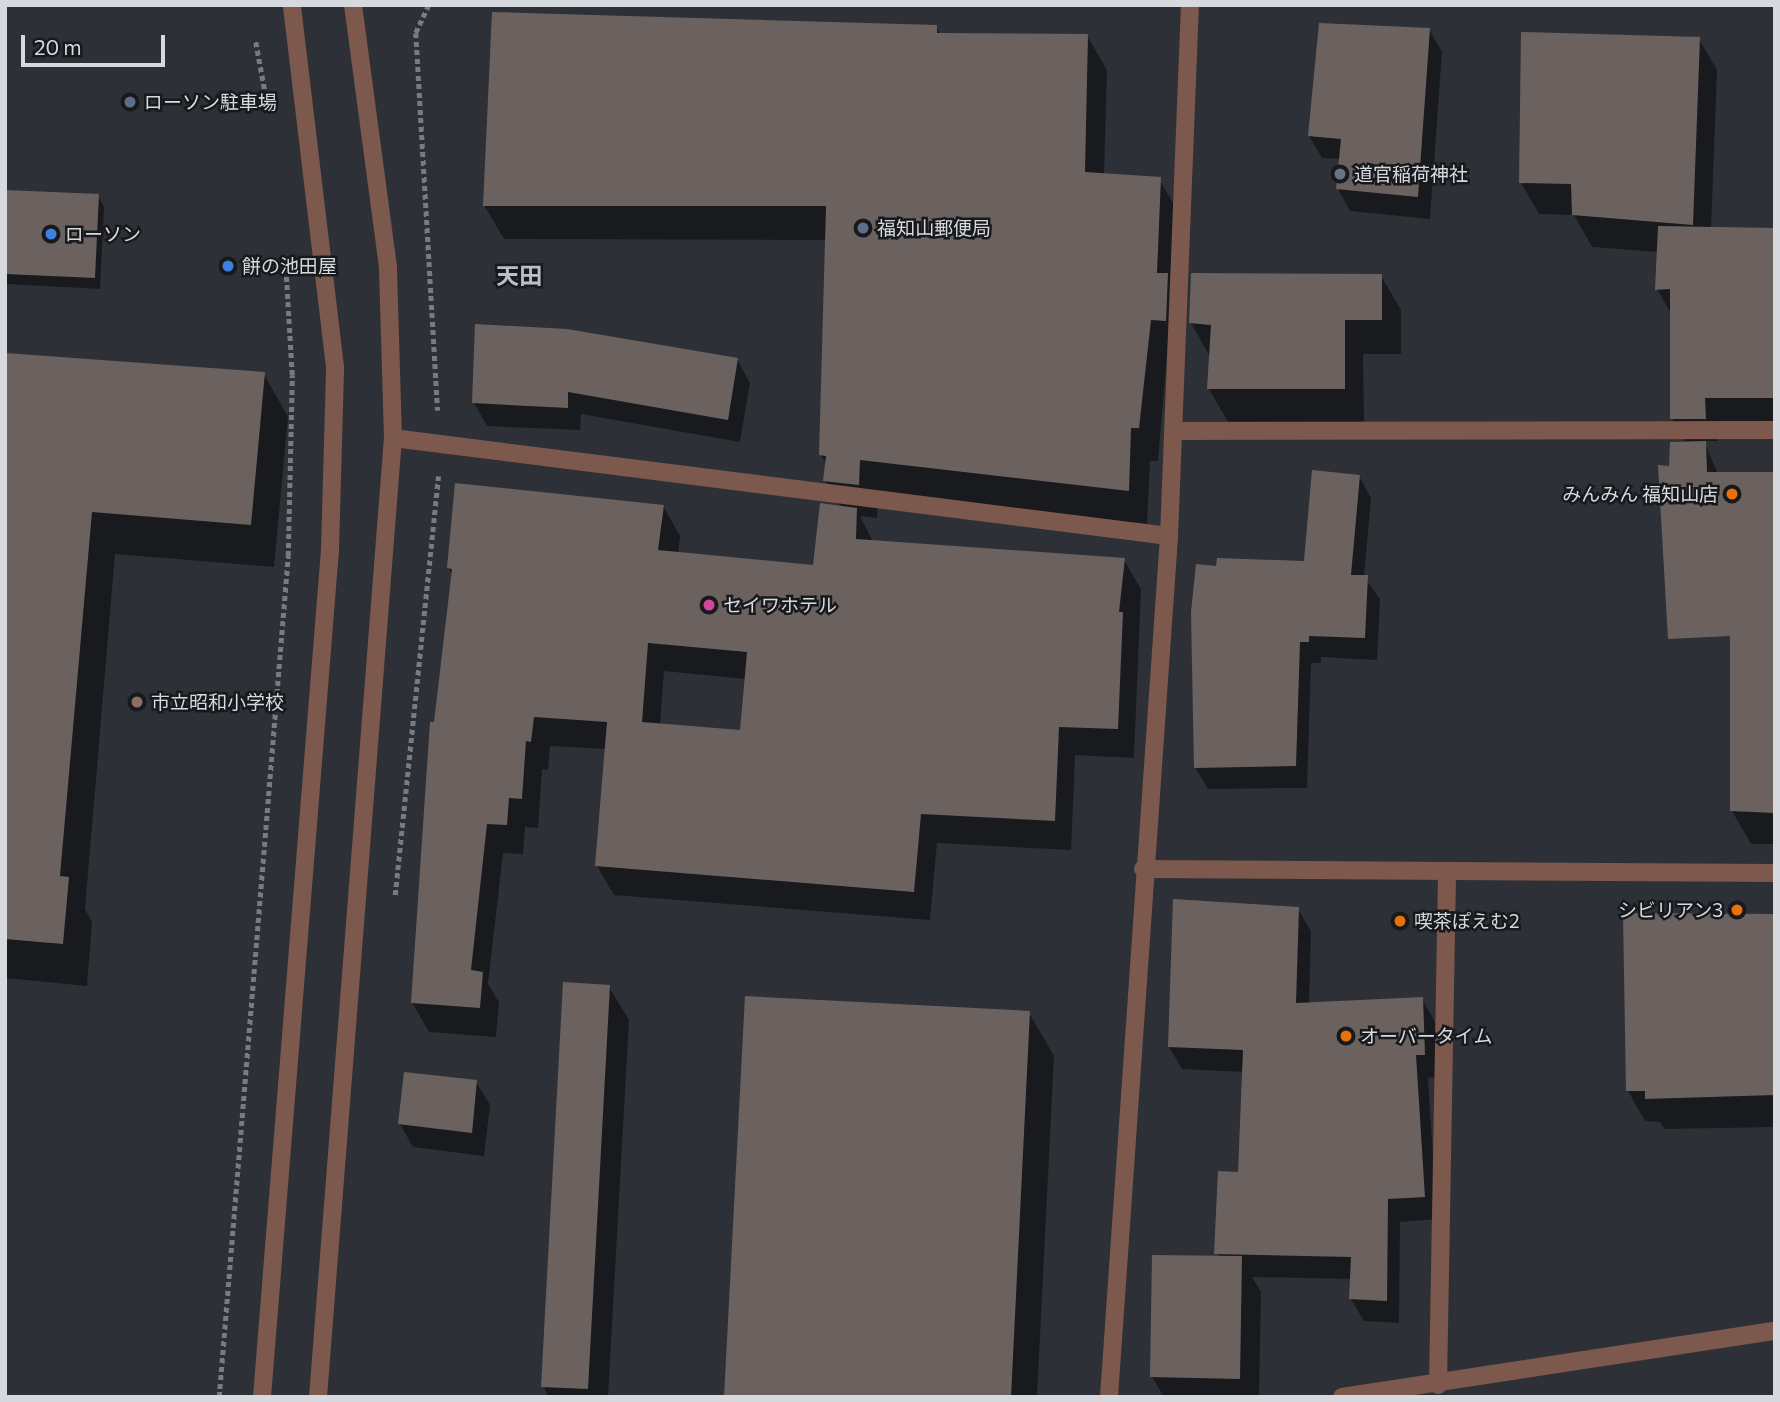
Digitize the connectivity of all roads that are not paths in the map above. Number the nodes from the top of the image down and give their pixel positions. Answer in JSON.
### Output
{"nodes":[{"id":1,"x":292,"y":5,"type":"edge"},
{"id":2,"x":353,"y":5,"type":"edge"},
{"id":3,"x":1190,"y":5,"type":"edge"},
{"id":4,"x":1775,"y":430,"type":"edge"},
{"id":5,"x":1174,"y":431,"type":"junction"},
{"id":6,"x":393,"y":438,"type":"junction"},
{"id":7,"x":1169,"y":536,"type":"junction"},
{"id":8,"x":1143,"y":869,"type":"junction"},
{"id":9,"x":1447,"y":872,"type":"junction"},
{"id":10,"x":1775,"y":873,"type":"edge"},
{"id":11,"x":1775,"y":1331,"type":"edge"},
{"id":12,"x":1438,"y":1385,"type":"junction"},
{"id":13,"x":262,"y":1397,"type":"edge"},
{"id":14,"x":318,"y":1397,"type":"edge"},
{"id":15,"x":1109,"y":1397,"type":"edge"},
{"id":16,"x":1342,"y":1397,"type":"edge"}],
"edges":[{"from":1,"to":13,"type":"street"},
{"from":2,"to":6,"type":"street"},
{"from":3,"to":5,"type":"street"},
{"from":4,"to":5,"type":"street"},
{"from":5,"to":7,"type":"street"},
{"from":6,"to":7,"type":"street"},
{"from":6,"to":14,"type":"street"},
{"from":7,"to":8,"type":"street"},
{"from":8,"to":9,"type":"street"},
{"from":8,"to":15,"type":"street"},
{"from":9,"to":10,"type":"street"},
{"from":9,"to":12,"type":"street"},
{"from":11,"to":12,"type":"street"},
{"from":12,"to":16,"type":"street"}]}
